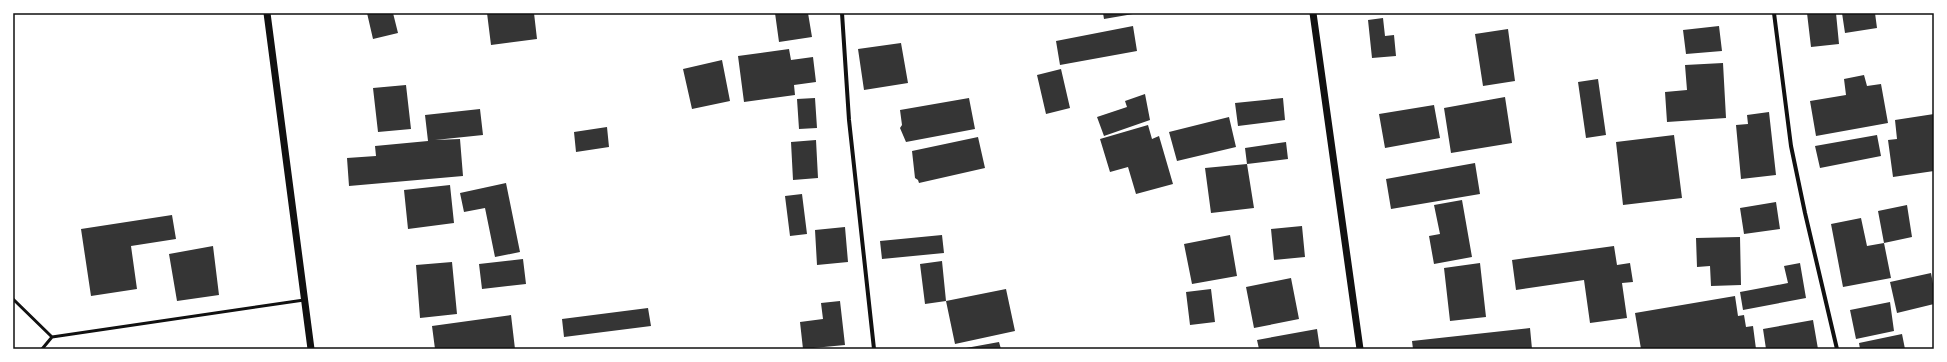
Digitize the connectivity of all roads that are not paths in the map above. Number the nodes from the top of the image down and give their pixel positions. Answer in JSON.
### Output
{"nodes":[{"id":1,"x":267,"y":13,"type":"edge"},
{"id":2,"x":842,"y":13,"type":"edge"},
{"id":3,"x":1313,"y":13,"type":"edge"},
{"id":4,"x":1774,"y":13,"type":"edge"},
{"id":5,"x":13,"y":299,"type":"edge"},
{"id":6,"x":304,"y":300,"type":"junction"},
{"id":7,"x":52,"y":337,"type":"junction"},
{"id":8,"x":42,"y":349,"type":"edge"},
{"id":9,"x":311,"y":349,"type":"edge"},
{"id":10,"x":874,"y":349,"type":"edge"},
{"id":11,"x":1360,"y":349,"type":"edge"},
{"id":12,"x":1836,"y":349,"type":"edge"}],
"edges":[{"from":1,"to":6,"type":"street"},
{"from":2,"to":10,"type":"street"},
{"from":3,"to":11,"type":"street"},
{"from":4,"to":12,"type":"street"},
{"from":5,"to":7,"type":"lane"},
{"from":6,"to":7,"type":"lane"},
{"from":6,"to":9,"type":"street"},
{"from":7,"to":8,"type":"lane"}]}
